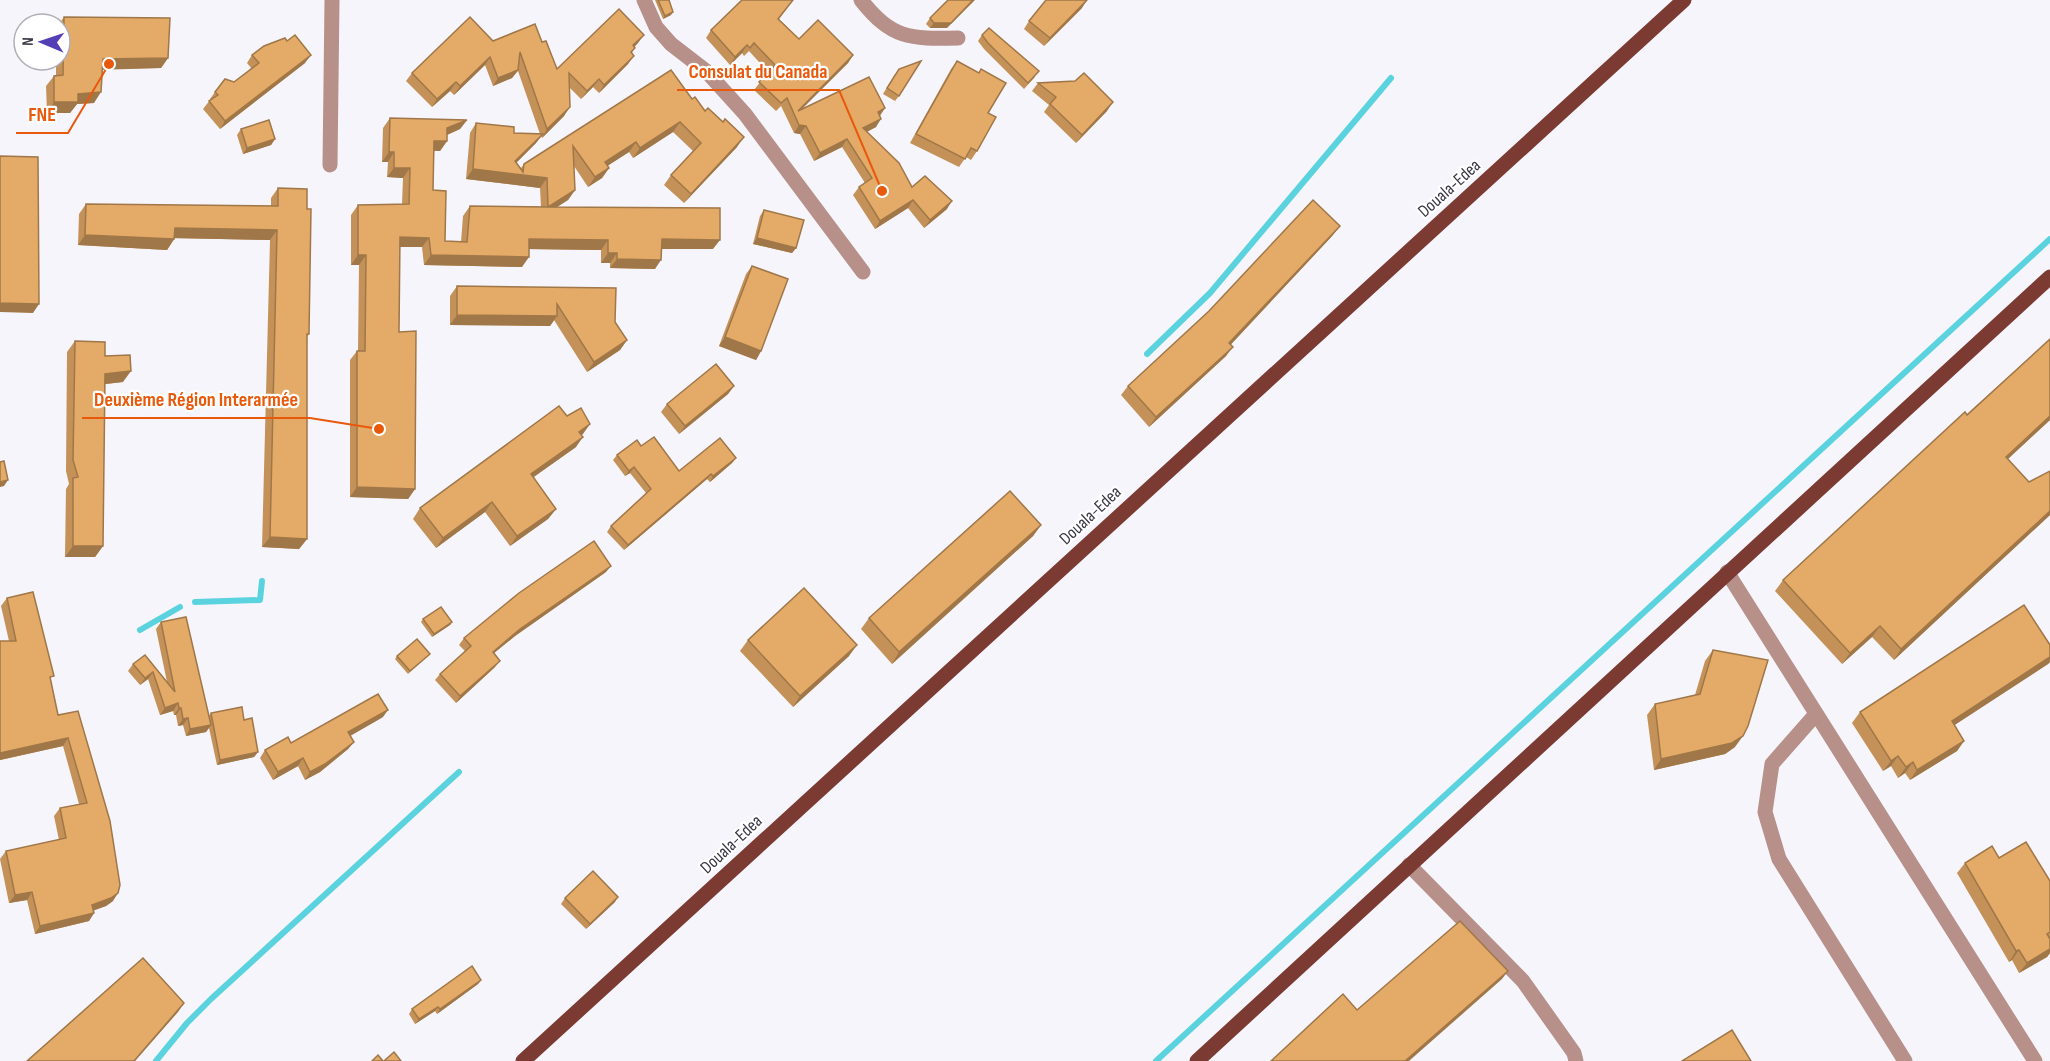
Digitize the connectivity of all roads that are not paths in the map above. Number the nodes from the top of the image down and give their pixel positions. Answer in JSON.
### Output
{"nodes":[{"id":1,"x":332,"y":0,"type":"edge"},
{"id":2,"x":644,"y":0,"type":"edge"},
{"id":3,"x":861,"y":0,"type":"edge"},
{"id":4,"x":1684,"y":0,"type":"edge"},
{"id":5,"x":958,"y":38,"type":"dead end"},
{"id":6,"x":330,"y":165,"type":"dead end"},
{"id":7,"x":863,"y":272,"type":"dead end"},
{"id":8,"x":2050,"y":277,"type":"edge"},
{"id":9,"x":1727,"y":572,"type":"junction"},
{"id":10,"x":1816,"y":714,"type":"junction"},
{"id":11,"x":1409,"y":865,"type":"junction"},
{"id":12,"x":523,"y":1061,"type":"edge"},
{"id":13,"x":1197,"y":1061,"type":"edge"},
{"id":14,"x":1576,"y":1061,"type":"edge"},
{"id":15,"x":1905,"y":1061,"type":"edge"},
{"id":16,"x":2035,"y":1061,"type":"edge"}],
"edges":[{"from":1,"to":6,"type":"street"},
{"from":2,"to":7,"type":"street"},
{"from":3,"to":5,"type":"street"},
{"from":4,"to":12,"type":"main road","name":"Douala-Edea"},
{"from":8,"to":9,"type":"main road"},
{"from":9,"to":10,"type":"street"},
{"from":9,"to":11,"type":"main road"},
{"from":10,"to":15,"type":"street"},
{"from":10,"to":16,"type":"street"},
{"from":11,"to":13,"type":"main road"},
{"from":11,"to":14,"type":"street"}]}
